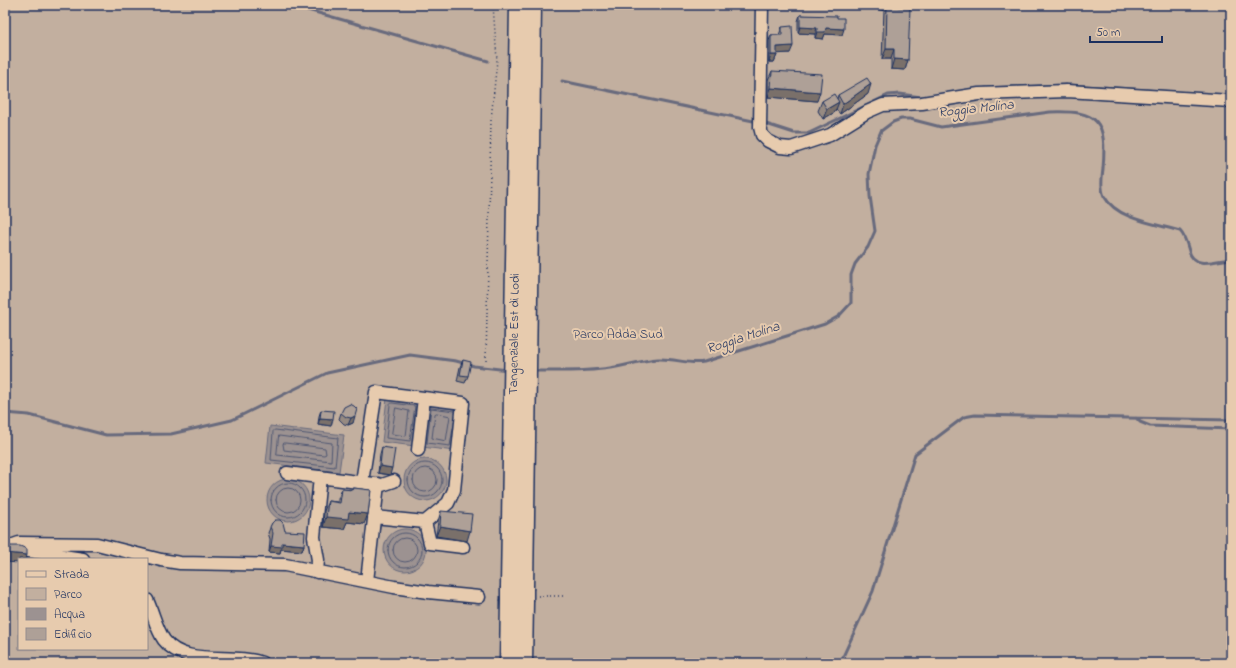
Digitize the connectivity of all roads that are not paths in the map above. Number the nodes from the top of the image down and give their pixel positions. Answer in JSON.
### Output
{"nodes":[{"id":1,"x":518,"y":5,"type":"edge"},
{"id":2,"x":532,"y":5,"type":"edge"},
{"id":3,"x":762,"y":5,"type":"edge"},
{"id":4,"x":1231,"y":101,"type":"edge"},
{"id":5,"x":520,"y":370,"type":"junction"},
{"id":6,"x":424,"y":398,"type":"junction"},
{"id":7,"x":418,"y":450,"type":"dead end"},
{"id":8,"x":287,"y":473,"type":"dead end"},
{"id":9,"x":320,"y":477,"type":"junction"},
{"id":10,"x":394,"y":481,"type":"dead end"},
{"id":11,"x":362,"y":482,"type":"junction"},
{"id":12,"x":378,"y":484,"type":"junction"},
{"id":13,"x":374,"y":517,"type":"junction"},
{"id":14,"x":425,"y":522,"type":"junction"},
{"id":15,"x":463,"y":547,"type":"dead end"},
{"id":16,"x":5,"y":548,"type":"edge"},
{"id":17,"x":77,"y":558,"type":"edge"},
{"id":18,"x":317,"y":572,"type":"junction"},
{"id":19,"x":367,"y":581,"type":"junction"},
{"id":20,"x":517,"y":594,"type":"junction"},
{"id":21,"x":479,"y":597,"type":"dead end"},
{"id":22,"x":148,"y":603,"type":"edge"},
{"id":23,"x":262,"y":663,"type":"edge"},
{"id":24,"x":509,"y":663,"type":"edge"},
{"id":25,"x":523,"y":663,"type":"edge"}],
"edges":[{"from":1,"to":5,"type":"highway","name":"Tangenziale Est di Lodi"},
{"from":2,"to":5,"type":"highway","name":"Tangenziale Est di Lodi"},
{"from":3,"to":4,"type":"street"},
{"from":5,"to":20,"type":"highway","name":"Tangenziale Est di Lodi"},
{"from":6,"to":7,"type":"street"},
{"from":6,"to":11,"type":"street"},
{"from":6,"to":14,"type":"street"},
{"from":8,"to":9,"type":"street"},
{"from":9,"to":11,"type":"street"},
{"from":9,"to":18,"type":"street"},
{"from":10,"to":12,"type":"street"},
{"from":11,"to":12,"type":"street"},
{"from":12,"to":13,"type":"street"},
{"from":13,"to":14,"type":"street"},
{"from":13,"to":19,"type":"street"},
{"from":14,"to":15,"type":"street"},
{"from":16,"to":17,"type":"street"},
{"from":16,"to":18,"type":"street"},
{"from":18,"to":19,"type":"street"},
{"from":19,"to":21,"type":"street"},
{"from":20,"to":24,"type":"highway","name":"Tangenziale Est di Lodi"},
{"from":20,"to":25,"type":"highway","name":"Tangenziale Est di Lodi"},
{"from":22,"to":23,"type":"street"}]}
